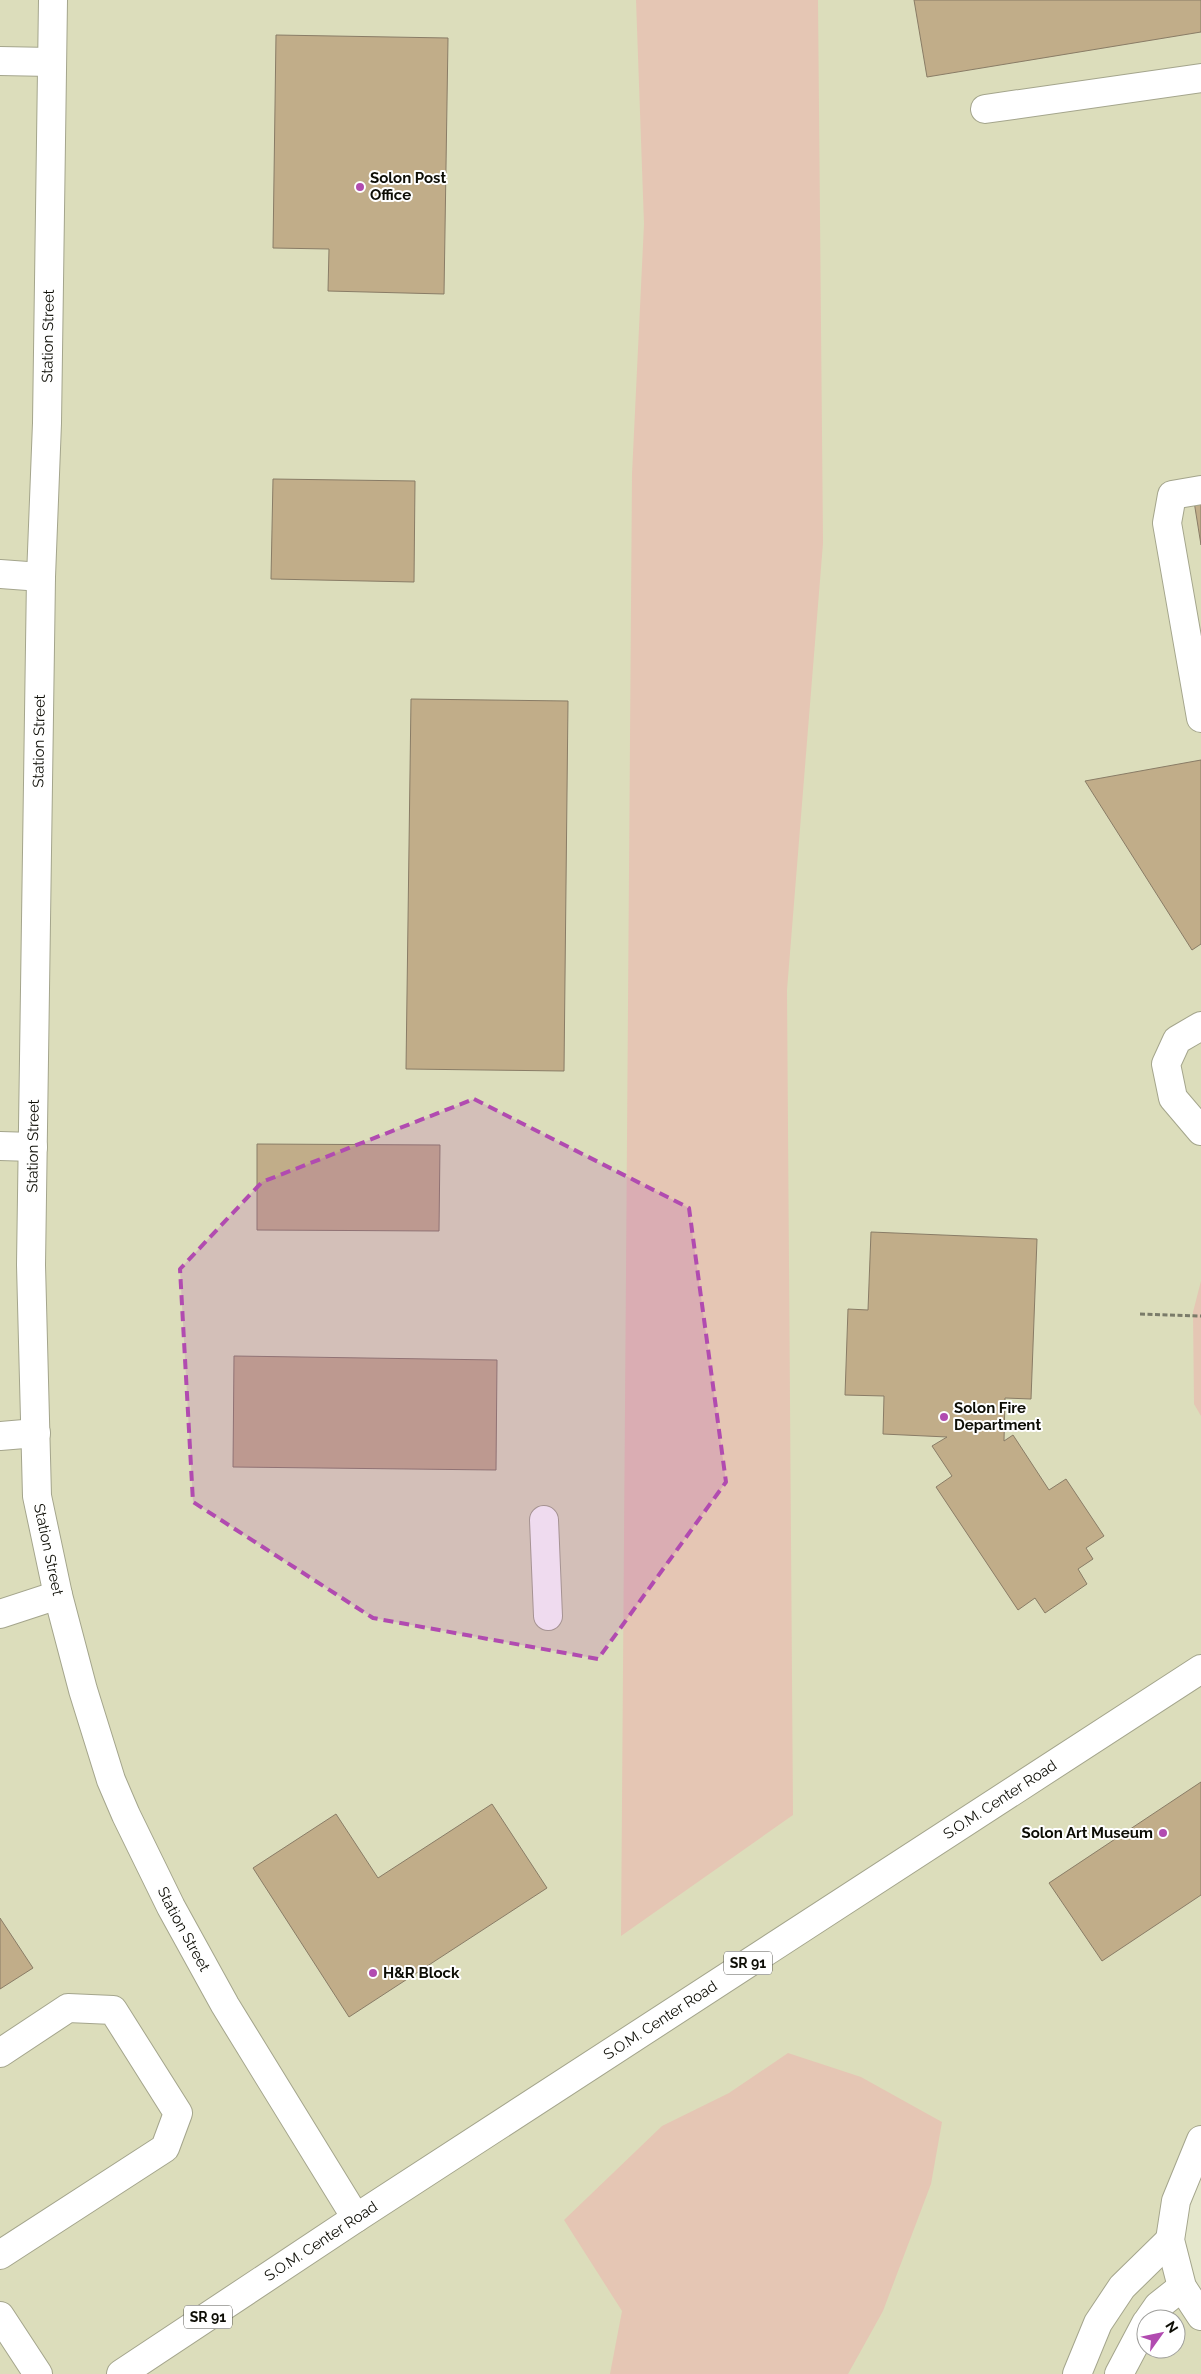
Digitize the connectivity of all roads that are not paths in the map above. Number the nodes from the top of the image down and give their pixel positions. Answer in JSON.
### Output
{"nodes":[{"id":1,"x":53,"y":0,"type":"edge"},
{"id":2,"x":0,"y":61,"type":"edge"},
{"id":3,"x":51,"y":62,"type":"junction"},
{"id":4,"x":1201,"y":78,"type":"edge"},
{"id":5,"x":985,"y":109,"type":"dead end"},
{"id":6,"x":1201,"y":490,"type":"edge"},
{"id":7,"x":0,"y":574,"type":"edge"},
{"id":8,"x":41,"y":577,"type":"junction"},
{"id":9,"x":1201,"y":718,"type":"edge"},
{"id":10,"x":1201,"y":1026,"type":"edge"},
{"id":11,"x":1201,"y":1131,"type":"edge"},
{"id":12,"x":0,"y":1146,"type":"edge"},
{"id":13,"x":33,"y":1147,"type":"junction"},
{"id":14,"x":36,"y":1433,"type":"junction"},
{"id":15,"x":0,"y":1436,"type":"edge"},
{"id":16,"x":544,"y":1520,"type":"dead end"},
{"id":17,"x":58,"y":1596,"type":"junction"},
{"id":18,"x":0,"y":1614,"type":"edge"},
{"id":19,"x":548,"y":1616,"type":"dead end"},
{"id":20,"x":1201,"y":1669,"type":"edge"},
{"id":21,"x":0,"y":2053,"type":"edge"},
{"id":22,"x":1201,"y":2140,"type":"edge"},
{"id":23,"x":356,"y":2218,"type":"junction"},
{"id":24,"x":1170,"y":2240,"type":"junction"},
{"id":25,"x":0,"y":2256,"type":"edge"},
{"id":26,"x":1182,"y":2287,"type":"junction"},
{"id":27,"x":1156,"y":2309,"type":"edge"},
{"id":28,"x":0,"y":2316,"type":"edge"},
{"id":29,"x":1201,"y":2316,"type":"edge"},
{"id":30,"x":1136,"y":2342,"type":"edge"},
{"id":31,"x":38,"y":2374,"type":"edge"},
{"id":32,"x":121,"y":2374,"type":"edge"},
{"id":33,"x":1077,"y":2374,"type":"edge"},
{"id":34,"x":1119,"y":2374,"type":"edge"}],
"edges":[{"from":1,"to":3,"type":"street","name":"Station Street"},
{"from":2,"to":3,"type":"street"},
{"from":3,"to":8,"type":"street","name":"Station Street"},
{"from":4,"to":5,"type":"street"},
{"from":6,"to":9,"type":"street"},
{"from":7,"to":8,"type":"street"},
{"from":8,"to":13,"type":"street","name":"Station Street"},
{"from":10,"to":11,"type":"street"},
{"from":12,"to":13,"type":"street"},
{"from":13,"to":14,"type":"street","name":"Station Street"},
{"from":14,"to":15,"type":"street"},
{"from":14,"to":17,"type":"street","name":"Station Street"},
{"from":16,"to":19,"type":"street"},
{"from":17,"to":18,"type":"street"},
{"from":17,"to":23,"type":"street","name":"Station Street"},
{"from":20,"to":23,"type":"street","name":"S.O.M. Center Road","number":"SR 91"},
{"from":21,"to":25,"type":"street"},
{"from":22,"to":24,"type":"street"},
{"from":23,"to":32,"type":"street","name":"S.O.M. Center Road","number":"SR 91"},
{"from":24,"to":26,"type":"street"},
{"from":24,"to":33,"type":"street"},
{"from":26,"to":27,"type":"street"},
{"from":26,"to":29,"type":"street"},
{"from":28,"to":31,"type":"street"},
{"from":30,"to":34,"type":"street"}]}
